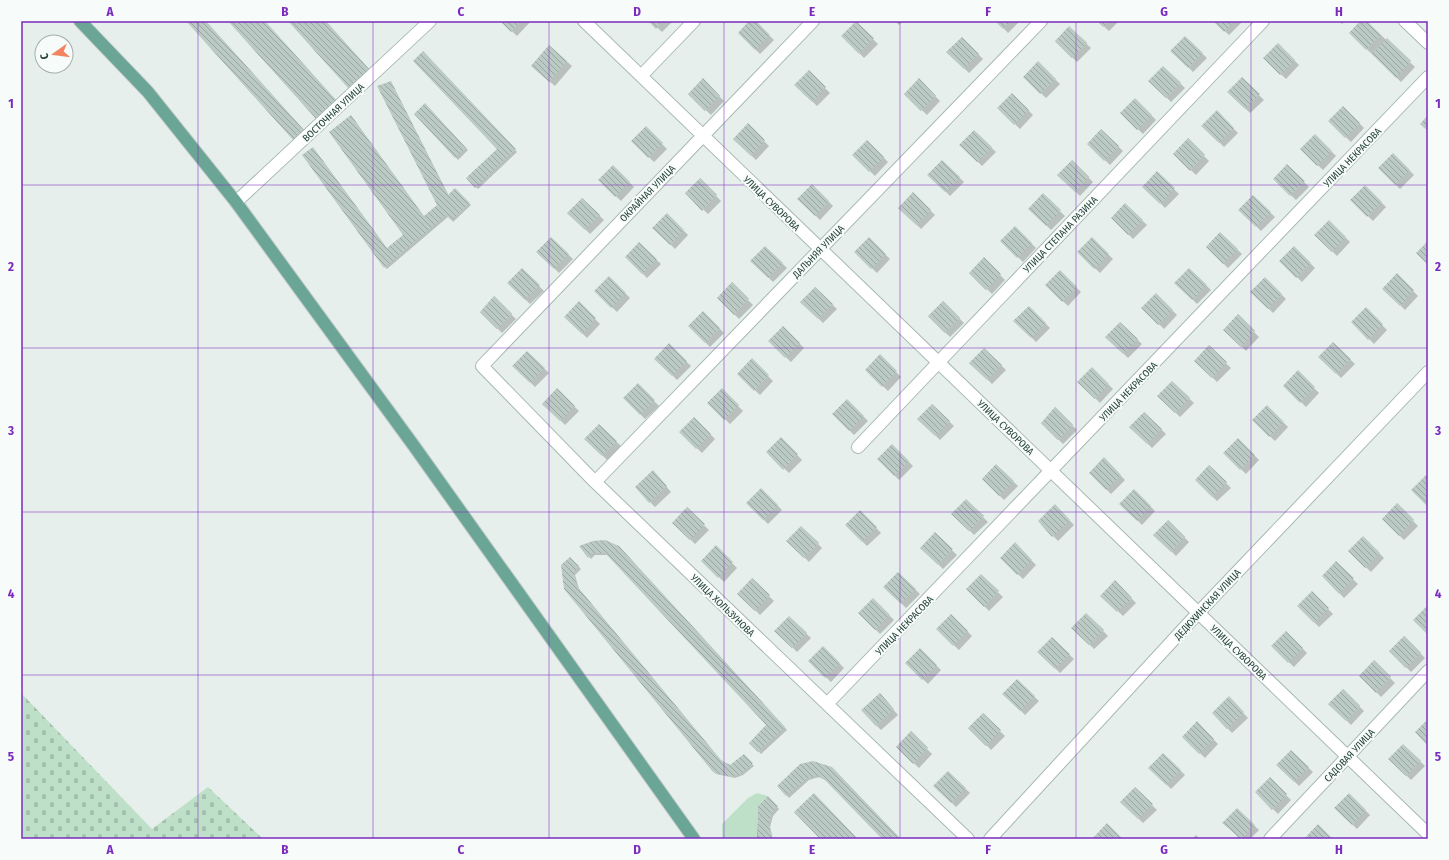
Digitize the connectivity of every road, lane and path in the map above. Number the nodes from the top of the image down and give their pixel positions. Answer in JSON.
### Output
{"nodes":[{"id":1,"x":80,"y":21,"type":"edge"},
{"id":2,"x":430,"y":21,"type":"edge"},
{"id":3,"x":584,"y":21,"type":"edge"},
{"id":4,"x":694,"y":21,"type":"edge"},
{"id":5,"x":813,"y":21,"type":"edge"},
{"id":6,"x":1041,"y":21,"type":"edge"},
{"id":7,"x":1263,"y":21,"type":"edge"},
{"id":8,"x":1405,"y":21,"type":"edge"},
{"id":9,"x":1428,"y":43,"type":"edge"},
{"id":10,"x":641,"y":76,"type":"junction"},
{"id":11,"x":1428,"y":77,"type":"edge"},
{"id":12,"x":702,"y":135,"type":"junction"},
{"id":13,"x":236,"y":202,"type":"junction"},
{"id":14,"x":820,"y":249,"type":"junction"},
{"id":15,"x":938,"y":362,"type":"junction"},
{"id":16,"x":482,"y":366,"type":"joint"},
{"id":17,"x":1428,"y":372,"type":"edge"},
{"id":18,"x":858,"y":447,"type":"dead end"},
{"id":19,"x":1051,"y":471,"type":"junction"},
{"id":20,"x":595,"y":482,"type":"junction"},
{"id":21,"x":1198,"y":613,"type":"junction"},
{"id":22,"x":1428,"y":671,"type":"edge"},
{"id":23,"x":827,"y":704,"type":"junction"},
{"id":24,"x":1348,"y":756,"type":"junction"},
{"id":25,"x":1428,"y":834,"type":"edge"},
{"id":26,"x":694,"y":839,"type":"edge"},
{"id":27,"x":968,"y":839,"type":"edge"},
{"id":28,"x":990,"y":839,"type":"edge"},
{"id":29,"x":1270,"y":839,"type":"edge"}],
"edges":[{"from":1,"to":13,"type":"main road"},
{"from":2,"to":13,"type":"street","name":"ВОСТОЧНАЯ УЛИЦА"},
{"from":3,"to":10,"type":"street","name":"УЛИЦА СУВОРОВА"},
{"from":4,"to":10,"type":"street"},
{"from":5,"to":12,"type":"street","name":"ОКРАЙНАЯ УЛИЦА"},
{"from":6,"to":14,"type":"street","name":"ДАЛЬНЯЯ УЛИЦА"},
{"from":7,"to":15,"type":"street","name":"УЛИЦА СТЕПАНА РАЗИНА"},
{"from":8,"to":9,"type":"street"},
{"from":10,"to":12,"type":"street","name":"УЛИЦА СУВОРОВА"},
{"from":11,"to":19,"type":"street","name":"УЛИЦА НЕКРАСОВА"},
{"from":12,"to":14,"type":"street","name":"УЛИЦА СУВОРОВА"},
{"from":12,"to":16,"type":"street","name":"ОКРАЙНАЯ УЛИЦА"},
{"from":13,"to":26,"type":"main road"},
{"from":14,"to":15,"type":"street","name":"УЛИЦА СУВОРОВА"},
{"from":14,"to":20,"type":"street","name":"ДАЛЬНЯЯ УЛИЦА"},
{"from":15,"to":18,"type":"street","name":"УЛИЦА СТЕПАНА РАЗИНА"},
{"from":15,"to":19,"type":"street","name":"УЛИЦА СУВОРОВА"},
{"from":16,"to":20,"type":"street","name":"УЛИЦА ХОЛЬЗУНОВА"},
{"from":17,"to":21,"type":"street","name":"ДЕДЮХИНСКАЯ УЛИЦА"},
{"from":19,"to":21,"type":"street","name":"УЛИЦА СУВОРОВА"},
{"from":19,"to":23,"type":"street","name":"УЛИЦА НЕКРАСОВА"},
{"from":20,"to":23,"type":"street","name":"УЛИЦА ХОЛЬЗУНОВА"},
{"from":21,"to":24,"type":"street","name":"УЛИЦА СУВОРОВА"},
{"from":21,"to":28,"type":"street","name":"ДЕДЮХИНСКАЯ УЛИЦА"},
{"from":22,"to":24,"type":"street","name":"САДОВАЯ УЛИЦА"},
{"from":23,"to":27,"type":"street","name":"УЛИЦА ХОЛЬЗУНОВА"},
{"from":24,"to":25,"type":"street","name":"УЛИЦА СУВОРОВА"},
{"from":24,"to":29,"type":"street","name":"САДОВАЯ УЛИЦА"}]}
